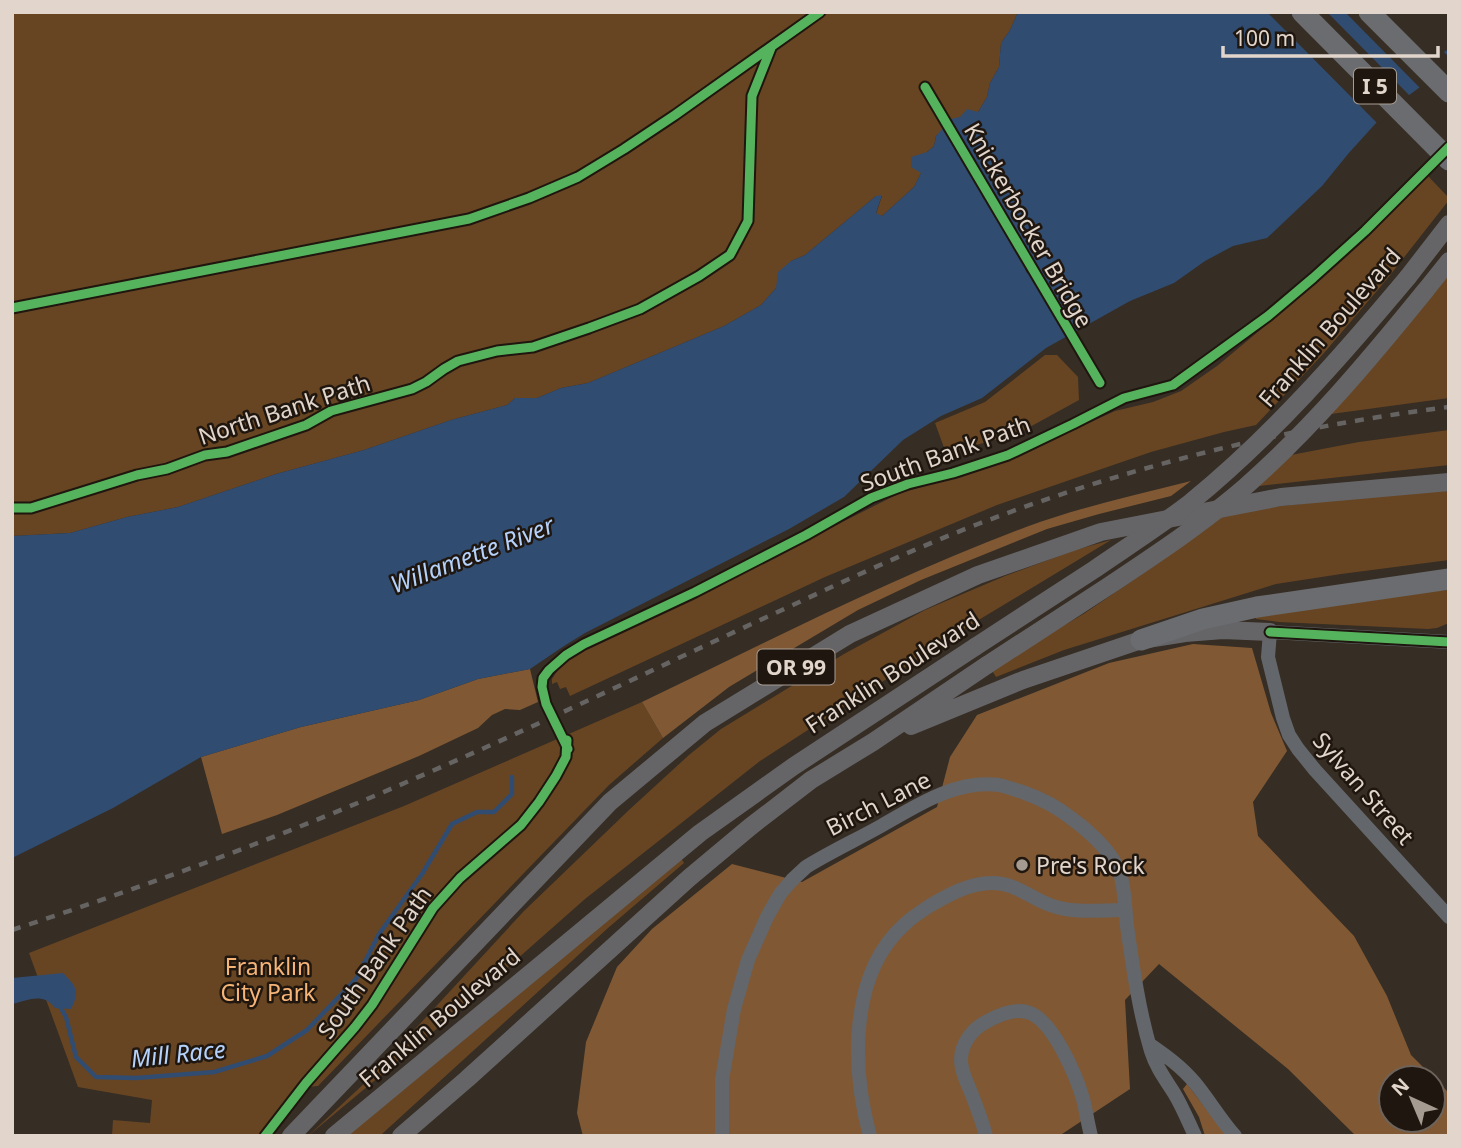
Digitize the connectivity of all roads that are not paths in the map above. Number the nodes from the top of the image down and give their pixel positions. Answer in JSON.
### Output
{"nodes":[{"id":1,"x":1302,"y":12,"type":"edge"},
{"id":2,"x":1369,"y":12,"type":"edge"},
{"id":3,"x":1449,"y":92,"type":"edge"},
{"id":4,"x":1449,"y":160,"type":"edge"},
{"id":5,"x":1449,"y":224,"type":"edge"},
{"id":6,"x":1449,"y":261,"type":"edge"},
{"id":7,"x":1449,"y":482,"type":"edge"},
{"id":8,"x":1449,"y":579,"type":"edge"},
{"id":9,"x":1269,"y":632,"type":"junction"},
{"id":10,"x":1141,"y":639,"type":"junction"},
{"id":11,"x":1445,"y":639,"type":"edge"},
{"id":12,"x":873,"y":742,"type":"junction"},
{"id":13,"x":1125,"y":910,"type":"junction"},
{"id":14,"x":1449,"y":917,"type":"edge"},
{"id":15,"x":1149,"y":1044,"type":"junction"},
{"id":16,"x":290,"y":1136,"type":"edge"},
{"id":17,"x":334,"y":1136,"type":"edge"},
{"id":18,"x":401,"y":1136,"type":"edge"},
{"id":19,"x":722,"y":1136,"type":"edge"},
{"id":20,"x":870,"y":1136,"type":"edge"},
{"id":21,"x":986,"y":1136,"type":"edge"},
{"id":22,"x":1091,"y":1136,"type":"edge"},
{"id":23,"x":1195,"y":1136,"type":"edge"},
{"id":24,"x":1235,"y":1136,"type":"edge"}],
"edges":[{"from":1,"to":4,"type":"highway","number":"I 5"},
{"from":2,"to":3,"type":"highway","number":"I 5"},
{"from":5,"to":17,"type":"main road","name":"Franklin Boulevard","bridge":true},
{"from":6,"to":12,"type":"main road","name":"Franklin Boulevard","bridge":true},
{"from":7,"to":16,"type":"main road","number":"OR 99"},
{"from":8,"to":10,"type":"highway"},
{"from":9,"to":10,"type":"main road"},
{"from":9,"to":11,"type":"street"},
{"from":9,"to":14,"type":"street","name":"Sylvan Street"},
{"from":10,"to":12,"type":"main road"},
{"from":12,"to":18,"type":"main road","name":"Franklin Boulevard"},
{"from":13,"to":15,"type":"street","name":"Birch Lane"},
{"from":13,"to":19,"type":"street","name":"Birch Lane"},
{"from":13,"to":20,"type":"street"},
{"from":15,"to":23,"type":"street","name":"Birch Lane"},
{"from":15,"to":24,"type":"street"},
{"from":21,"to":22,"type":"street"}]}
